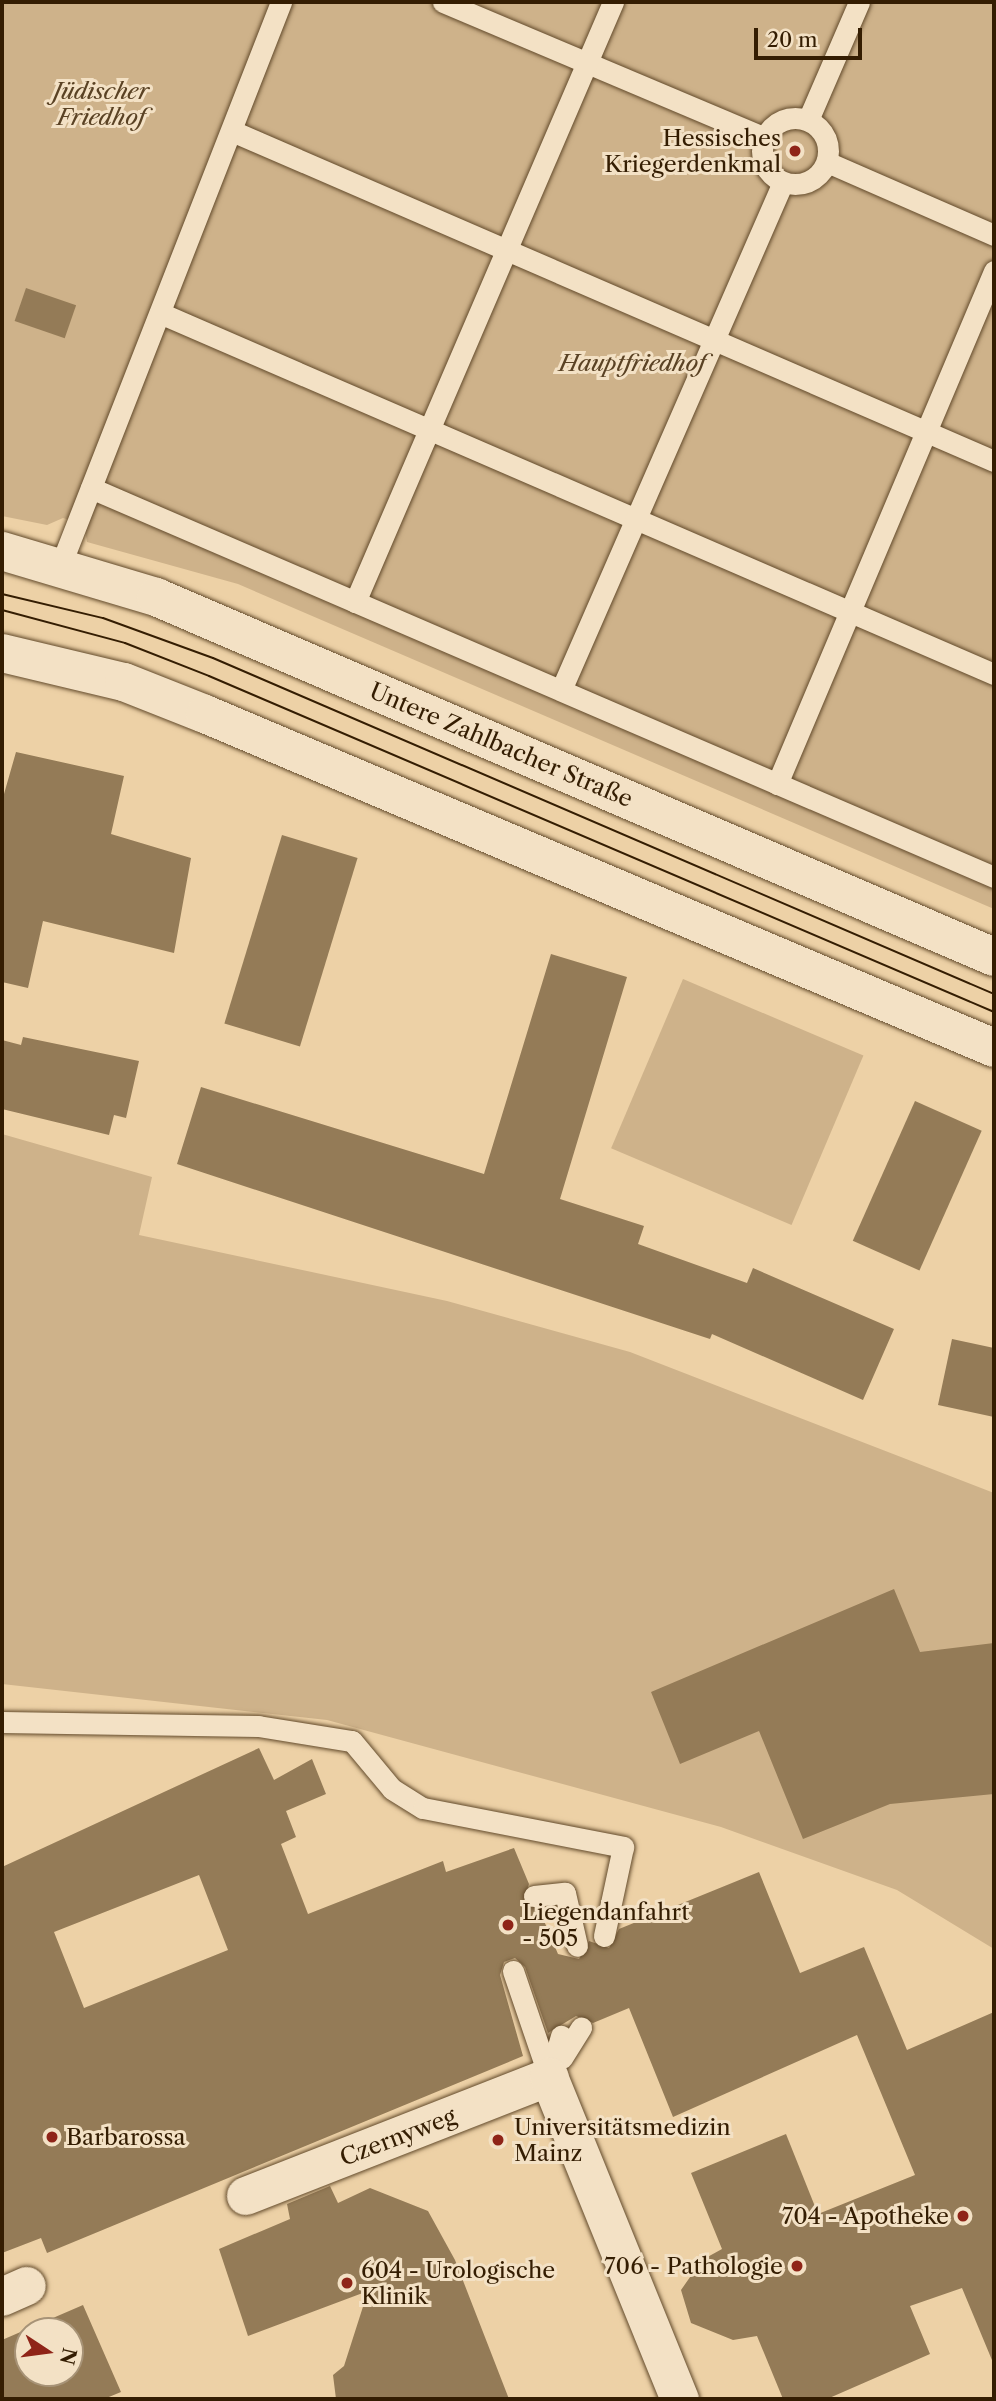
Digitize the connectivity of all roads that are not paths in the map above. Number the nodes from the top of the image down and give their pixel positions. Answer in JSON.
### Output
{"nodes":[{"id":1,"x":281,"y":2,"type":"edge"},
{"id":2,"x":443,"y":2,"type":"edge"},
{"id":3,"x":613,"y":2,"type":"edge"},
{"id":4,"x":859,"y":2,"type":"edge"},
{"id":5,"x":588,"y":61,"type":"junction"},
{"id":6,"x":808,"y":120,"type":"junction"},
{"id":7,"x":232,"y":131,"type":"junction"},
{"id":8,"x":765,"y":138,"type":"junction"},
{"id":9,"x":827,"y":162,"type":"junction"},
{"id":10,"x":783,"y":182,"type":"junction"},
{"id":11,"x":994,"y":236,"type":"edge"},
{"id":12,"x":509,"y":251,"type":"junction"},
{"id":13,"x":994,"y":271,"type":"edge"},
{"id":14,"x":160,"y":313,"type":"junction"},
{"id":15,"x":712,"y":340,"type":"junction"},
{"id":16,"x":429,"y":432,"type":"junction"},
{"id":17,"x":927,"y":432,"type":"junction"},
{"id":18,"x":994,"y":461,"type":"edge"},
{"id":19,"x":91,"y":488,"type":"junction"},
{"id":20,"x":634,"y":523,"type":"junction"},
{"id":21,"x":2,"y":551,"type":"edge"},
{"id":22,"x":61,"y":564,"type":"junction"},
{"id":23,"x":355,"y":602,"type":"junction"},
{"id":24,"x":850,"y":613,"type":"junction"},
{"id":25,"x":2,"y":653,"type":"edge"},
{"id":26,"x":994,"y":674,"type":"edge"},
{"id":27,"x":561,"y":690,"type":"junction"},
{"id":28,"x":777,"y":783,"type":"junction"},
{"id":29,"x":994,"y":877,"type":"edge"},
{"id":30,"x":994,"y":957,"type":"edge"},
{"id":31,"x":994,"y":1048,"type":"edge"},
{"id":32,"x":2,"y":1722,"type":"edge"},
{"id":33,"x":534,"y":1896,"type":"dead end"},
{"id":34,"x":604,"y":1936,"type":"dead end"},
{"id":35,"x":577,"y":1946,"type":"dead end"},
{"id":36,"x":513,"y":1971,"type":"dead end"},
{"id":37,"x":581,"y":2028,"type":"dead end"},
{"id":38,"x":561,"y":2036,"type":"dead end"},
{"id":39,"x":549,"y":2077,"type":"junction"},
{"id":40,"x":246,"y":2196,"type":"dead end"},
{"id":41,"x":680,"y":2399,"type":"edge"}],
"edges":[{"from":1,"to":7,"type":"lane"},
{"from":2,"to":5,"type":"lane"},
{"from":3,"to":5,"type":"lane"},
{"from":4,"to":6,"type":"lane"},
{"from":5,"to":8,"type":"lane"},
{"from":5,"to":12,"type":"lane"},
{"from":6,"to":8,"type":"lane"},
{"from":6,"to":9,"type":"lane"},
{"from":7,"to":12,"type":"lane"},
{"from":7,"to":14,"type":"lane"},
{"from":8,"to":10,"type":"lane"},
{"from":9,"to":10,"type":"lane"},
{"from":9,"to":11,"type":"lane"},
{"from":10,"to":15,"type":"lane"},
{"from":12,"to":15,"type":"lane"},
{"from":12,"to":16,"type":"lane"},
{"from":13,"to":17,"type":"lane"},
{"from":14,"to":16,"type":"lane"},
{"from":14,"to":19,"type":"lane"},
{"from":15,"to":17,"type":"lane"},
{"from":15,"to":20,"type":"lane"},
{"from":16,"to":20,"type":"lane"},
{"from":16,"to":23,"type":"lane"},
{"from":17,"to":18,"type":"lane"},
{"from":17,"to":24,"type":"lane"},
{"from":19,"to":22,"type":"lane"},
{"from":19,"to":23,"type":"lane"},
{"from":20,"to":24,"type":"lane"},
{"from":20,"to":27,"type":"lane"},
{"from":21,"to":22,"type":"street","name":"Untere Zahlbacher Straße"},
{"from":22,"to":30,"type":"street","name":"Untere Zahlbacher Straße"},
{"from":23,"to":27,"type":"lane"},
{"from":24,"to":26,"type":"lane"},
{"from":24,"to":28,"type":"lane"},
{"from":25,"to":31,"type":"street"},
{"from":27,"to":28,"type":"lane"},
{"from":28,"to":29,"type":"lane"},
{"from":32,"to":34,"type":"lane"},
{"from":33,"to":35,"type":"lane"},
{"from":36,"to":39,"type":"lane"},
{"from":37,"to":39,"type":"lane"},
{"from":38,"to":39,"type":"lane"},
{"from":39,"to":40,"type":"street","name":"Czernyweg"},
{"from":39,"to":41,"type":"street"}]}
